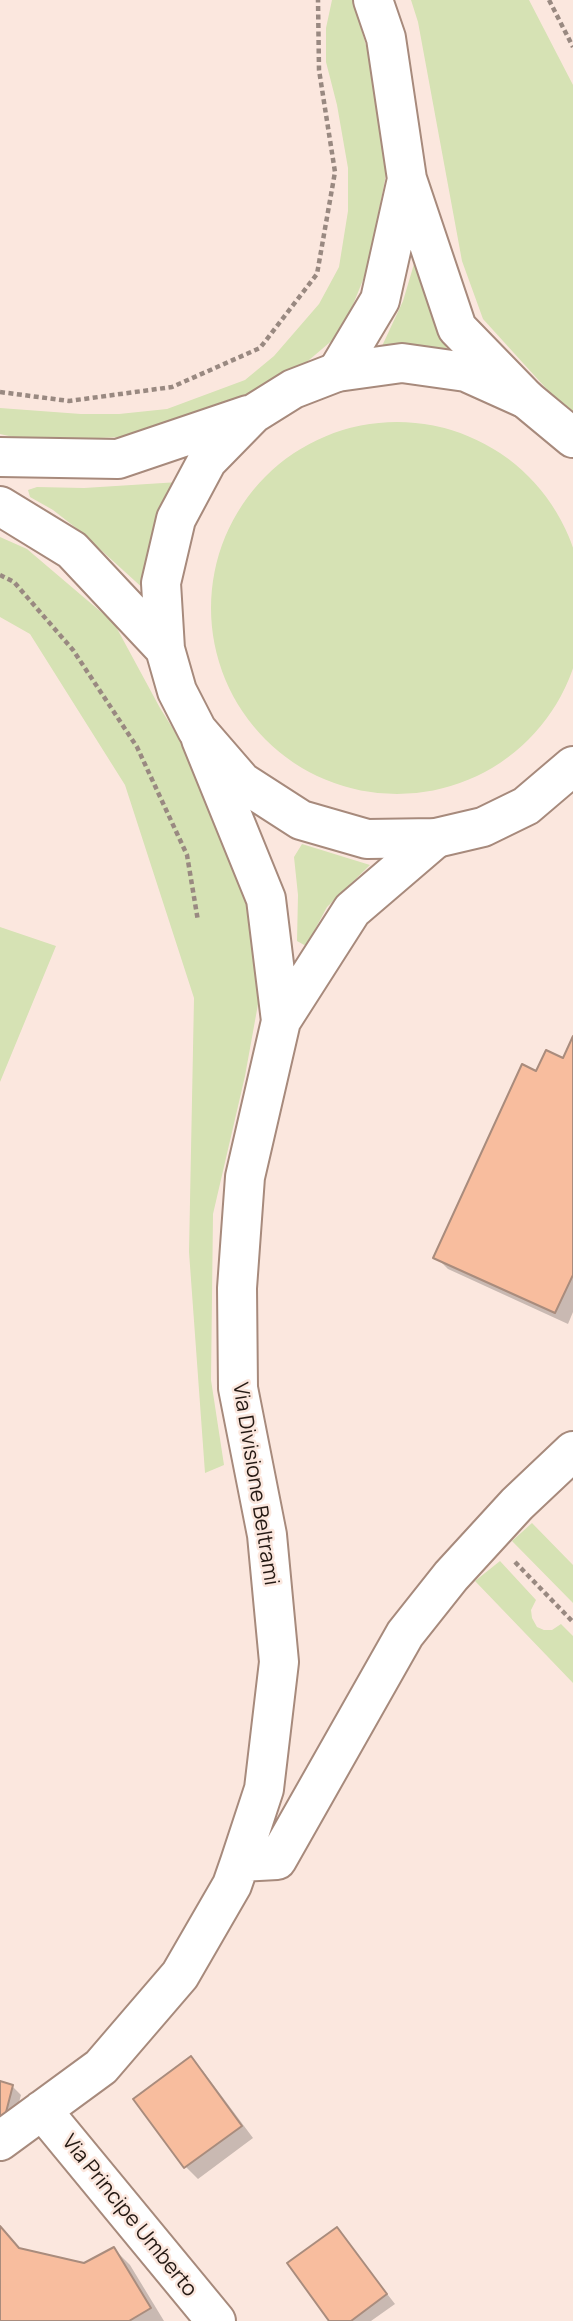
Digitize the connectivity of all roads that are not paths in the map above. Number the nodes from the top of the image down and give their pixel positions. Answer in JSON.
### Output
{"nodes":[{"id":1,"x":373,"y":0,"type":"edge"},
{"id":2,"x":407,"y":178,"type":"junction"},
{"id":3,"x":337,"y":372,"type":"junction"},
{"id":4,"x":526,"y":399,"type":"junction"},
{"id":5,"x":253,"y":414,"type":"junction"},
{"id":6,"x":573,"y":438,"type":"edge"},
{"id":7,"x":0,"y":457,"type":"edge"},
{"id":8,"x":0,"y":506,"type":"edge"},
{"id":9,"x":165,"y":649,"type":"junction"},
{"id":10,"x":197,"y":730,"type":"junction"},
{"id":11,"x":573,"y":765,"type":"edge"},
{"id":12,"x":573,"y":793,"type":"edge"},
{"id":13,"x":526,"y":806,"type":"junction"},
{"id":14,"x":436,"y":838,"type":"junction"},
{"id":15,"x":281,"y":1021,"type":"junction"},
{"id":16,"x":573,"y":1451,"type":"edge"},
{"id":17,"x":240,"y":1862,"type":"junction"},
{"id":18,"x":42,"y":2110,"type":"junction"},
{"id":19,"x":0,"y":2141,"type":"edge"},
{"id":20,"x":216,"y":2321,"type":"edge"}],
"edges":[{"from":1,"to":2,"type":"street"},
{"from":2,"to":3,"type":"street"},
{"from":2,"to":4,"type":"street"},
{"from":3,"to":4,"type":"street"},
{"from":3,"to":5,"type":"street"},
{"from":4,"to":6,"type":"street"},
{"from":5,"to":7,"type":"street"},
{"from":5,"to":9,"type":"street"},
{"from":8,"to":9,"type":"street"},
{"from":9,"to":10,"type":"street"},
{"from":10,"to":14,"type":"street"},
{"from":10,"to":15,"type":"street","name":"Via Divisione Beltrami"},
{"from":11,"to":13,"type":"street"},
{"from":12,"to":13,"type":"street"},
{"from":13,"to":14,"type":"street"},
{"from":14,"to":15,"type":"street","name":"Via Divisione Beltrami"},
{"from":15,"to":17,"type":"street","name":"Via Divisione Beltrami"},
{"from":16,"to":17,"type":"street"},
{"from":17,"to":18,"type":"street","name":"Via Divisione Beltrami"},
{"from":18,"to":19,"type":"street","name":"Via Divisione Beltrami"},
{"from":18,"to":20,"type":"street","name":"Via Principe Umberto"}]}
